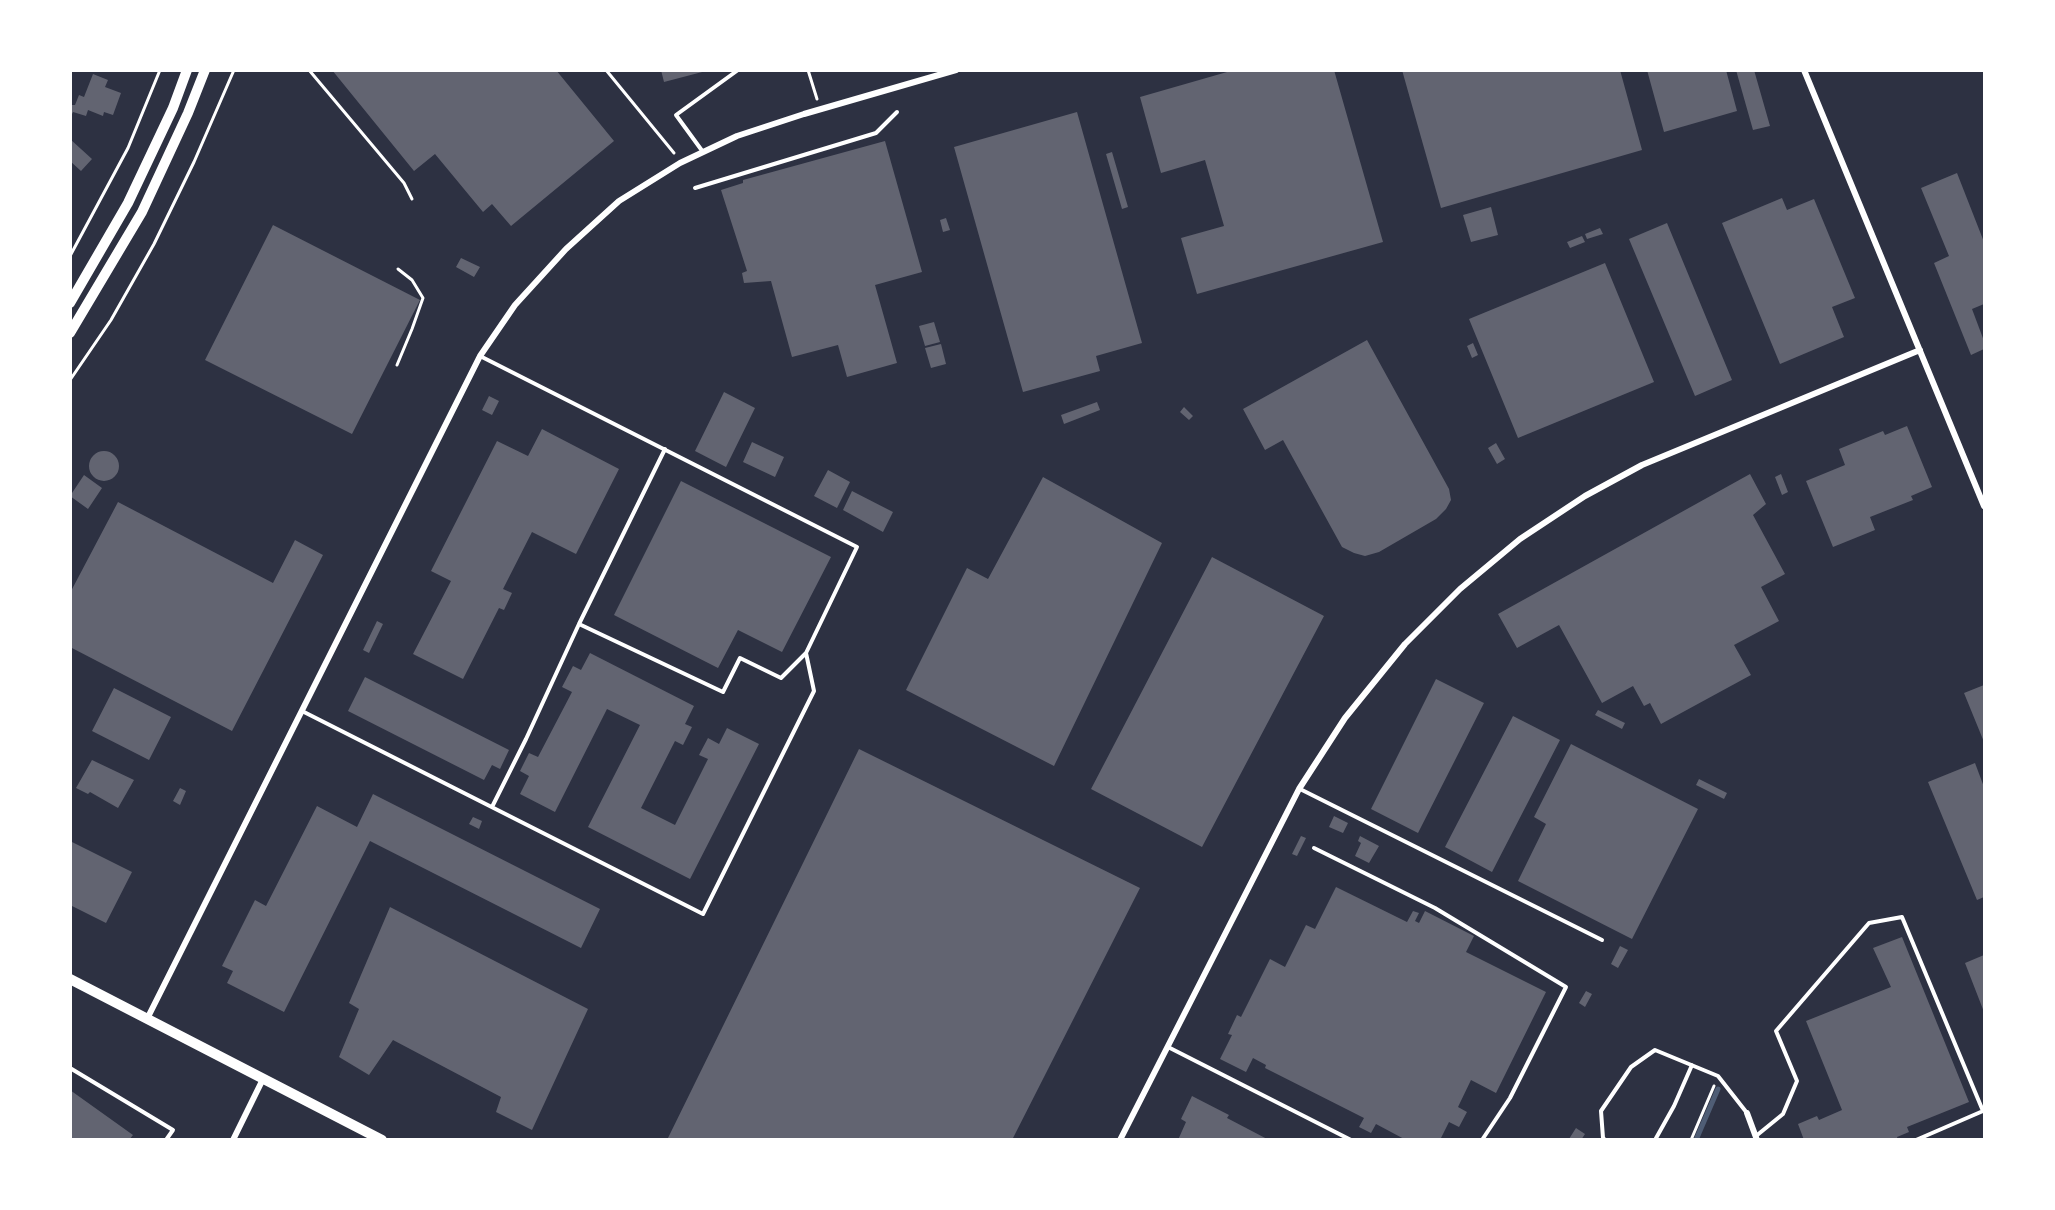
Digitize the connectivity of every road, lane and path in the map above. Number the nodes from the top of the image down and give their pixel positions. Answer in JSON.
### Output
{"nodes":[{"id":1,"x":160,"y":70,"type":"edge"},
{"id":2,"x":188,"y":70,"type":"edge"},
{"id":3,"x":205,"y":70,"type":"edge"},
{"id":4,"x":234,"y":70,"type":"edge"},
{"id":5,"x":309,"y":70,"type":"edge"},
{"id":6,"x":606,"y":70,"type":"edge"},
{"id":7,"x":738,"y":70,"type":"edge"},
{"id":8,"x":808,"y":70,"type":"edge"},
{"id":9,"x":956,"y":70,"type":"edge"},
{"id":10,"x":1804,"y":70,"type":"edge"},
{"id":11,"x":821,"y":109,"type":"junction"},
{"id":12,"x":897,"y":112,"type":"dead end"},
{"id":13,"x":704,"y":152,"type":"junction"},
{"id":14,"x":680,"y":163,"type":"junction"},
{"id":15,"x":695,"y":188,"type":"dead end"},
{"id":16,"x":412,"y":199,"type":"dead end"},
{"id":17,"x":70,"y":256,"type":"edge"},
{"id":18,"x":398,"y":269,"type":"dead end"},
{"id":19,"x":70,"y":303,"type":"edge"},
{"id":20,"x":70,"y":333,"type":"edge"},
{"id":21,"x":1920,"y":350,"type":"junction"},
{"id":22,"x":480,"y":356,"type":"junction"},
{"id":23,"x":397,"y":365,"type":"dead end"},
{"id":24,"x":70,"y":380,"type":"edge"},
{"id":25,"x":665,"y":449,"type":"junction"},
{"id":26,"x":1984,"y":506,"type":"edge"},
{"id":27,"x":579,"y":624,"type":"junction"},
{"id":28,"x":806,"y":653,"type":"junction"},
{"id":29,"x":302,"y":711,"type":"junction"},
{"id":30,"x":1299,"y":789,"type":"junction"},
{"id":31,"x":492,"y":807,"type":"junction"},
{"id":32,"x":1314,"y":848,"type":"dead end"},
{"id":33,"x":1602,"y":940,"type":"dead end"},
{"id":34,"x":70,"y":979,"type":"edge"},
{"id":35,"x":148,"y":1017,"type":"junction"},
{"id":36,"x":1167,"y":1047,"type":"junction"},
{"id":37,"x":1692,"y":1065,"type":"junction"},
{"id":38,"x":70,"y":1068,"type":"edge"},
{"id":39,"x":1718,"y":1076,"type":"junction"},
{"id":40,"x":263,"y":1078,"type":"junction"},
{"id":41,"x":1747,"y":1113,"type":"joint"},
{"id":42,"x":1757,"y":1138,"type":"edge"},
{"id":43,"x":166,"y":1140,"type":"edge"},
{"id":44,"x":233,"y":1140,"type":"edge"},
{"id":45,"x":382,"y":1140,"type":"edge"},
{"id":46,"x":1120,"y":1140,"type":"edge"},
{"id":47,"x":1351,"y":1140,"type":"edge"},
{"id":48,"x":1482,"y":1140,"type":"edge"},
{"id":49,"x":1605,"y":1140,"type":"edge"},
{"id":50,"x":1654,"y":1140,"type":"edge"},
{"id":51,"x":1691,"y":1140,"type":"edge"},
{"id":52,"x":1916,"y":1140,"type":"edge"}],
"edges":[{"from":1,"to":17,"type":"path"},
{"from":2,"to":19,"type":"street"},
{"from":3,"to":20,"type":"street"},
{"from":4,"to":24,"type":"path"},
{"from":5,"to":16,"type":"path"},
{"from":6,"to":14,"type":"path"},
{"from":7,"to":13,"type":"lane"},
{"from":8,"to":11,"type":"path"},
{"from":9,"to":11,"type":"street"},
{"from":10,"to":21,"type":"street"},
{"from":11,"to":13,"type":"street"},
{"from":12,"to":15,"type":"lane"},
{"from":13,"to":14,"type":"street"},
{"from":14,"to":22,"type":"street"},
{"from":18,"to":23,"type":"path"},
{"from":21,"to":26,"type":"street"},
{"from":21,"to":30,"type":"street"},
{"from":22,"to":25,"type":"lane"},
{"from":22,"to":29,"type":"street"},
{"from":25,"to":27,"type":"lane"},
{"from":25,"to":28,"type":"lane"},
{"from":27,"to":28,"type":"lane"},
{"from":27,"to":31,"type":"lane"},
{"from":28,"to":31,"type":"lane"},
{"from":29,"to":31,"type":"lane"},
{"from":29,"to":35,"type":"street"},
{"from":30,"to":33,"type":"lane"},
{"from":30,"to":36,"type":"street"},
{"from":32,"to":48,"type":"lane"},
{"from":34,"to":35,"type":"street"},
{"from":35,"to":40,"type":"street"},
{"from":36,"to":46,"type":"street"},
{"from":36,"to":47,"type":"lane"},
{"from":37,"to":39,"type":"lane"},
{"from":37,"to":49,"type":"lane"},
{"from":37,"to":50,"type":"lane"},
{"from":38,"to":43,"type":"lane"},
{"from":39,"to":41,"type":"lane"},
{"from":39,"to":51,"type":"path"},
{"from":40,"to":44,"type":"street"},
{"from":40,"to":45,"type":"street"},
{"from":41,"to":42,"type":"street"},
{"from":42,"to":52,"type":"lane"}]}
